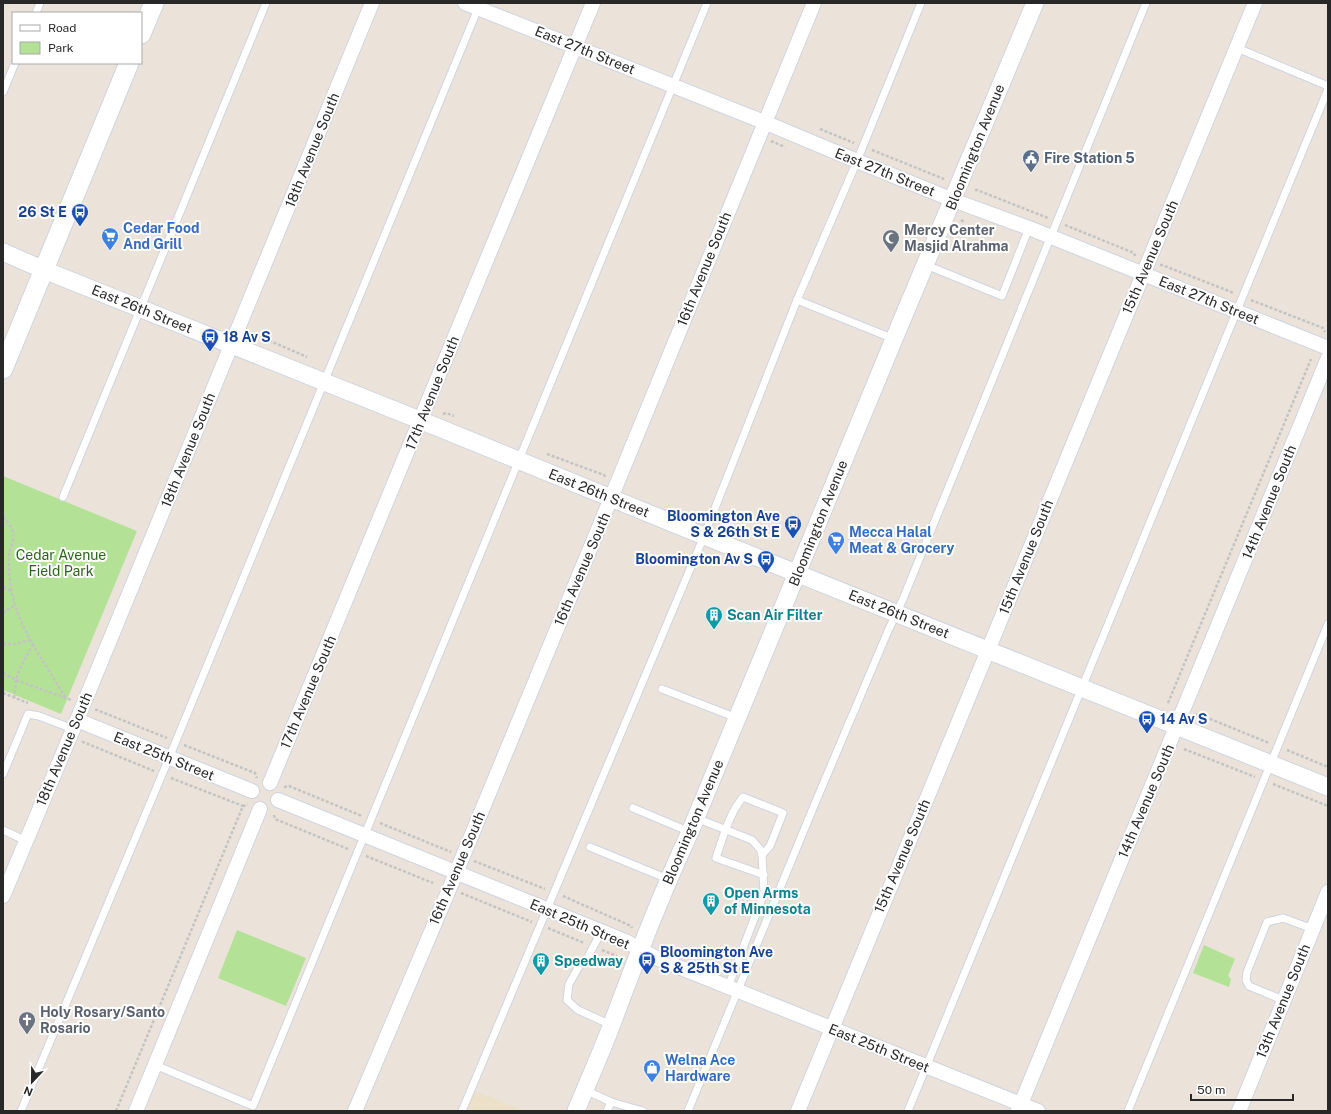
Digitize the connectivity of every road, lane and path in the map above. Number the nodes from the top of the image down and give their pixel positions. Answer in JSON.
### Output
{"nodes":[{"id":1,"x":154,"y":3,"type":"edge"},
{"id":2,"x":266,"y":3,"type":"edge"},
{"id":3,"x":372,"y":3,"type":"edge"},
{"id":4,"x":593,"y":3,"type":"edge"},
{"id":5,"x":707,"y":3,"type":"edge"},
{"id":6,"x":814,"y":3,"type":"edge"},
{"id":7,"x":921,"y":3,"type":"edge"},
{"id":8,"x":1035,"y":3,"type":"edge"},
{"id":9,"x":1146,"y":3,"type":"edge"},
{"id":10,"x":1255,"y":3,"type":"edge"},
{"id":11,"x":474,"y":5,"type":"edge"},
{"id":12,"x":142,"y":32,"type":"edge"},
{"id":13,"x":576,"y":46,"type":"junction"},
{"id":14,"x":1237,"y":48,"type":"junction"},
{"id":15,"x":15,"y":64,"type":"edge"},
{"id":16,"x":129,"y":64,"type":"edge"},
{"id":17,"x":673,"y":85,"type":"junction"},
{"id":18,"x":1328,"y":86,"type":"edge"},
{"id":19,"x":1328,"y":89,"type":"edge"},
{"id":20,"x":3,"y":92,"type":"edge"},
{"id":21,"x":764,"y":122,"type":"junction"},
{"id":22,"x":856,"y":161,"type":"junction"},
{"id":23,"x":953,"y":200,"type":"junction"},
{"id":24,"x":961,"y":220,"type":"dead end"},
{"id":25,"x":964,"y":222,"type":"dead end"},
{"id":26,"x":1029,"y":228,"type":"junction"},
{"id":27,"x":1050,"y":237,"type":"junction"},
{"id":28,"x":3,"y":252,"type":"edge"},
{"id":29,"x":926,"y":265,"type":"junction"},
{"id":30,"x":44,"y":270,"type":"junction"},
{"id":31,"x":1143,"y":274,"type":"junction"},
{"id":32,"x":797,"y":300,"type":"junction"},
{"id":33,"x":140,"y":308,"type":"junction"},
{"id":34,"x":1237,"y":312,"type":"junction"},
{"id":35,"x":894,"y":339,"type":"junction"},
{"id":36,"x":231,"y":345,"type":"junction"},
{"id":37,"x":1328,"y":348,"type":"edge"},
{"id":38,"x":1322,"y":357,"type":"edge"},
{"id":39,"x":3,"y":369,"type":"edge"},
{"id":40,"x":323,"y":382,"type":"junction"},
{"id":41,"x":421,"y":421,"type":"junction"},
{"id":42,"x":520,"y":460,"type":"junction"},
{"id":43,"x":63,"y":497,"type":"dead end"},
{"id":44,"x":611,"y":498,"type":"junction"},
{"id":45,"x":3,"y":517,"type":"edge"},
{"id":46,"x":704,"y":536,"type":"junction"},
{"id":47,"x":798,"y":573,"type":"junction"},
{"id":48,"x":3,"y":586,"type":"edge"},
{"id":49,"x":12,"y":592,"type":"junction"},
{"id":50,"x":15,"y":605,"type":"junction"},
{"id":51,"x":3,"y":613,"type":"edge"},
{"id":52,"x":896,"y":613,"type":"junction"},
{"id":53,"x":1328,"y":624,"type":"edge"},
{"id":54,"x":30,"y":640,"type":"junction"},
{"id":55,"x":3,"y":644,"type":"edge"},
{"id":56,"x":33,"y":644,"type":"junction"},
{"id":57,"x":989,"y":650,"type":"junction"},
{"id":58,"x":3,"y":673,"type":"edge"},
{"id":59,"x":16,"y":680,"type":"junction"},
{"id":60,"x":1083,"y":688,"type":"junction"},
{"id":61,"x":662,"y":689,"type":"dead end"},
{"id":62,"x":65,"y":697,"type":"junction"},
{"id":63,"x":14,"y":699,"type":"dead end"},
{"id":64,"x":73,"y":701,"type":"dead end"},
{"id":65,"x":1168,"y":703,"type":"dead end"},
{"id":66,"x":1196,"y":716,"type":"dead end"},
{"id":67,"x":738,"y":718,"type":"junction"},
{"id":68,"x":75,"y":725,"type":"junction"},
{"id":69,"x":1177,"y":726,"type":"junction"},
{"id":70,"x":1278,"y":746,"type":"junction"},
{"id":71,"x":169,"y":758,"type":"junction"},
{"id":72,"x":1271,"y":764,"type":"junction"},
{"id":73,"x":1328,"y":767,"type":"edge"},
{"id":74,"x":3,"y":774,"type":"edge"},
{"id":75,"x":270,"y":783,"type":"junction"},
{"id":76,"x":1328,"y":787,"type":"edge"},
{"id":77,"x":278,"y":800,"type":"junction"},
{"id":78,"x":254,"y":802,"type":"junction"},
{"id":79,"x":633,"y":808,"type":"dead end"},
{"id":80,"x":693,"y":825,"type":"junction"},
{"id":81,"x":726,"y":829,"type":"junction"},
{"id":82,"x":3,"y":830,"type":"edge"},
{"id":83,"x":364,"y":834,"type":"junction"},
{"id":84,"x":26,"y":841,"type":"junction"},
{"id":85,"x":590,"y":847,"type":"dead end"},
{"id":86,"x":762,"y":855,"type":"junction"},
{"id":87,"x":456,"y":872,"type":"junction"},
{"id":88,"x":764,"y":875,"type":"junction"},
{"id":89,"x":668,"y":879,"type":"junction"},
{"id":90,"x":1328,"y":892,"type":"edge"},
{"id":91,"x":3,"y":896,"type":"edge"},
{"id":92,"x":546,"y":909,"type":"junction"},
{"id":93,"x":1313,"y":929,"type":"junction"},
{"id":94,"x":601,"y":932,"type":"junction"},
{"id":95,"x":640,"y":950,"type":"junction"},
{"id":96,"x":733,"y":989,"type":"junction"},
{"id":97,"x":1284,"y":1000,"type":"junction"},
{"id":98,"x":611,"y":1025,"type":"junction"},
{"id":99,"x":831,"y":1028,"type":"junction"},
{"id":100,"x":155,"y":1065,"type":"junction"},
{"id":101,"x":927,"y":1067,"type":"junction"},
{"id":102,"x":585,"y":1090,"type":"junction"},
{"id":103,"x":612,"y":1102,"type":"junction"},
{"id":104,"x":1019,"y":1108,"type":"edge"},
{"id":105,"x":21,"y":1111,"type":"edge"},
{"id":106,"x":116,"y":1111,"type":"edge"},
{"id":107,"x":136,"y":1111,"type":"edge"},
{"id":108,"x":355,"y":1111,"type":"edge"},
{"id":109,"x":462,"y":1111,"type":"edge"},
{"id":110,"x":576,"y":1111,"type":"edge"},
{"id":111,"x":607,"y":1111,"type":"edge"},
{"id":112,"x":643,"y":1111,"type":"edge"},
{"id":113,"x":688,"y":1111,"type":"edge"},
{"id":114,"x":798,"y":1111,"type":"edge"},
{"id":115,"x":908,"y":1111,"type":"edge"},
{"id":116,"x":1038,"y":1111,"type":"edge"},
{"id":117,"x":1128,"y":1111,"type":"edge"},
{"id":118,"x":1239,"y":1111,"type":"edge"}],
"edges":[{"from":1,"to":12,"type":"main road"},
{"from":2,"to":33,"type":"lane"},
{"from":3,"to":36,"type":"street","name":"18th Avenue South"},
{"from":4,"to":13,"type":"street","name":"17th Avenue South"},
{"from":5,"to":17,"type":"lane"},
{"from":6,"to":21,"type":"street","name":"16th Avenue South"},
{"from":7,"to":22,"type":"lane"},
{"from":8,"to":23,"type":"street","name":"Bloomington Avenue"},
{"from":9,"to":27,"type":"lane"},
{"from":10,"to":14,"type":"street","name":"15th Avenue South"},
{"from":11,"to":13,"type":"street","name":"East 27th Street"},
{"from":11,"to":40,"type":"lane"},
{"from":13,"to":17,"type":"street","name":"East 27th Street"},
{"from":13,"to":41,"type":"street","name":"17th Avenue South"},
{"from":14,"to":18,"type":"lane"},
{"from":14,"to":31,"type":"street","name":"15th Avenue South"},
{"from":15,"to":20,"type":"lane"},
{"from":16,"to":30,"type":"main road"},
{"from":17,"to":21,"type":"street","name":"East 27th Street"},
{"from":17,"to":42,"type":"lane"},
{"from":19,"to":34,"type":"lane"},
{"from":21,"to":22,"type":"street","name":"East 27th Street"},
{"from":21,"to":44,"type":"street","name":"16th Avenue South"},
{"from":22,"to":23,"type":"street","name":"East 27th Street"},
{"from":22,"to":32,"type":"lane"},
{"from":23,"to":26,"type":"street","name":"East 27th Street"},
{"from":23,"to":29,"type":"street","name":"Bloomington Avenue"},
{"from":24,"to":25,"type":"path"},
{"from":26,"to":27,"type":"street","name":"East 27th Street"},
{"from":26,"to":29,"type":"lane"},
{"from":27,"to":31,"type":"street","name":"East 27th Street"},
{"from":27,"to":52,"type":"lane"},
{"from":28,"to":30,"type":"street","name":"East 26th Street"},
{"from":29,"to":35,"type":"street","name":"Bloomington Avenue"},
{"from":30,"to":33,"type":"street","name":"East 26th Street"},
{"from":30,"to":39,"type":"main road"},
{"from":31,"to":34,"type":"street","name":"East 27th Street"},
{"from":31,"to":57,"type":"street","name":"15th Avenue South"},
{"from":32,"to":35,"type":"lane"},
{"from":32,"to":46,"type":"lane"},
{"from":33,"to":36,"type":"street","name":"East 26th Street"},
{"from":33,"to":43,"type":"lane"},
{"from":34,"to":37,"type":"street","name":"East 27th Street"},
{"from":34,"to":60,"type":"lane"},
{"from":35,"to":47,"type":"street","name":"Bloomington Avenue"},
{"from":36,"to":40,"type":"street","name":"East 26th Street"},
{"from":36,"to":68,"type":"street","name":"18th Avenue South"},
{"from":38,"to":65,"type":"path"},
{"from":38,"to":69,"type":"street","name":"14th Avenue South"},
{"from":40,"to":41,"type":"street","name":"East 26th Street"},
{"from":40,"to":71,"type":"lane"},
{"from":41,"to":42,"type":"street","name":"East 26th Street"},
{"from":41,"to":75,"type":"street","name":"17th Avenue South"},
{"from":42,"to":44,"type":"street","name":"East 26th Street"},
{"from":42,"to":83,"type":"lane"},
{"from":44,"to":46,"type":"street","name":"East 26th Street"},
{"from":44,"to":87,"type":"street","name":"16th Avenue South"},
{"from":45,"to":49,"type":"path"},
{"from":46,"to":47,"type":"street","name":"East 26th Street"},
{"from":46,"to":92,"type":"lane"},
{"from":47,"to":52,"type":"street","name":"East 26th Street"},
{"from":47,"to":67,"type":"street","name":"Bloomington Avenue"},
{"from":48,"to":49,"type":"path"},
{"from":49,"to":50,"type":"path"},
{"from":50,"to":51,"type":"path"},
{"from":50,"to":54,"type":"path"},
{"from":52,"to":57,"type":"street","name":"East 26th Street"},
{"from":52,"to":96,"type":"lane"},
{"from":53,"to":70,"type":"lane"},
{"from":54,"to":55,"type":"path"},
{"from":54,"to":56,"type":"path"},
{"from":56,"to":59,"type":"path"},
{"from":56,"to":62,"type":"path"},
{"from":57,"to":60,"type":"street","name":"East 26th Street"},
{"from":57,"to":99,"type":"street","name":"15th Avenue South"},
{"from":58,"to":59,"type":"path"},
{"from":59,"to":62,"type":"path"},
{"from":59,"to":63,"type":"path"},
{"from":60,"to":69,"type":"street","name":"East 26th Street"},
{"from":60,"to":101,"type":"lane"},
{"from":61,"to":67,"type":"lane"},
{"from":62,"to":64,"type":"path"},
{"from":66,"to":70,"type":"path"},
{"from":67,"to":80,"type":"street","name":"Bloomington Avenue"},
{"from":68,"to":71,"type":"street","name":"East 25th Street"},
{"from":68,"to":74,"type":"lane"},
{"from":68,"to":84,"type":"street","name":"18th Avenue South"},
{"from":69,"to":72,"type":"street","name":"East 26th Street"},
{"from":69,"to":104,"type":"street","name":"14th Avenue South"},
{"from":70,"to":72,"type":"lane"},
{"from":70,"to":73,"type":"path"},
{"from":71,"to":78,"type":"street","name":"East 25th Street"},
{"from":71,"to":105,"type":"lane"},
{"from":72,"to":76,"type":"street","name":"East 26th Street"},
{"from":72,"to":117,"type":"lane"},
{"from":75,"to":77,"type":"street"},
{"from":75,"to":78,"type":"street"},
{"from":77,"to":78,"type":"street"},
{"from":77,"to":83,"type":"street","name":"East 25th Street"},
{"from":78,"to":100,"type":"street"},
{"from":78,"to":106,"type":"path"},
{"from":79,"to":80,"type":"lane"},
{"from":80,"to":81,"type":"lane"},
{"from":80,"to":89,"type":"street","name":"Bloomington Avenue"},
{"from":81,"to":86,"type":"lane"},
{"from":81,"to":86,"type":"lane"},
{"from":81,"to":88,"type":"lane"},
{"from":82,"to":84,"type":"lane"},
{"from":83,"to":87,"type":"street","name":"East 25th Street"},
{"from":83,"to":100,"type":"lane"},
{"from":84,"to":91,"type":"street","name":"18th Avenue South"},
{"from":85,"to":89,"type":"lane"},
{"from":86,"to":88,"type":"lane"},
{"from":87,"to":92,"type":"street","name":"East 25th Street"},
{"from":87,"to":108,"type":"street","name":"16th Avenue South"},
{"from":88,"to":96,"type":"lane"},
{"from":89,"to":95,"type":"street","name":"Bloomington Avenue"},
{"from":90,"to":93,"type":"street","name":"13th Avenue South"},
{"from":92,"to":94,"type":"street","name":"East 25th Street"},
{"from":92,"to":109,"type":"lane"},
{"from":93,"to":97,"type":"street","name":"13th Avenue South"},
{"from":93,"to":97,"type":"lane"},
{"from":94,"to":95,"type":"street","name":"East 25th Street"},
{"from":94,"to":98,"type":"lane"},
{"from":95,"to":96,"type":"street","name":"East 25th Street"},
{"from":95,"to":98,"type":"street","name":"Bloomington Avenue"},
{"from":96,"to":99,"type":"street","name":"East 25th Street"},
{"from":96,"to":113,"type":"lane"},
{"from":97,"to":118,"type":"street","name":"13th Avenue South"},
{"from":98,"to":102,"type":"street","name":"Bloomington Avenue"},
{"from":99,"to":101,"type":"street","name":"East 25th Street"},
{"from":99,"to":114,"type":"street","name":"15th Avenue South"},
{"from":100,"to":107,"type":"street"},
{"from":101,"to":104,"type":"street","name":"East 25th Street"},
{"from":101,"to":115,"type":"lane"},
{"from":102,"to":103,"type":"lane"},
{"from":102,"to":110,"type":"street","name":"Bloomington Avenue"},
{"from":103,"to":111,"type":"lane"},
{"from":103,"to":112,"type":"lane"},
{"from":104,"to":116,"type":"street","name":"East 25th Street"}]}
